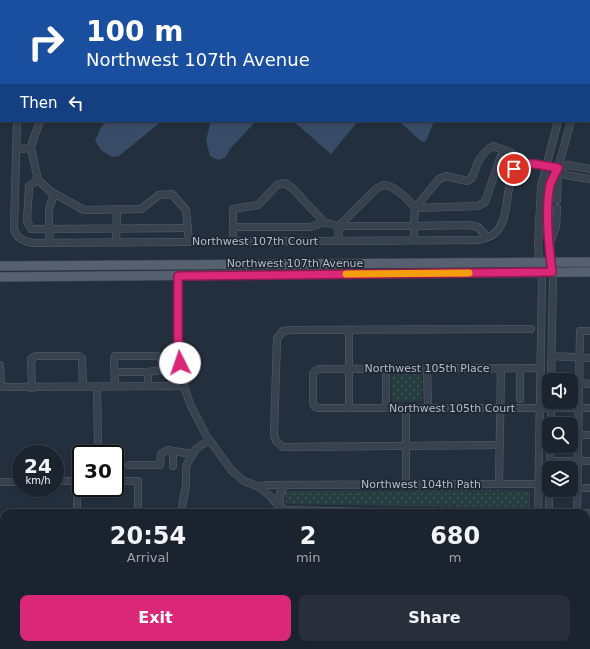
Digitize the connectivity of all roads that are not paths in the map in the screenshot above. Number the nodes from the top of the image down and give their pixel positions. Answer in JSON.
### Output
{"nodes":[{"id":1,"x":17,"y":122,"type":"edge"},
{"id":2,"x":40,"y":122,"type":"edge"},
{"id":3,"x":558,"y":122,"type":"edge"},
{"id":4,"x":571,"y":122,"type":"edge"},
{"id":5,"x":32,"y":148,"type":"junction"},
{"id":6,"x":16,"y":149,"type":"junction"},
{"id":7,"x":503,"y":150,"type":"junction"},
{"id":8,"x":520,"y":164,"type":"junction"},
{"id":9,"x":545,"y":166,"type":"junction"},
{"id":10,"x":558,"y":168,"type":"junction"},
{"id":11,"x":590,"y":169,"type":"edge"},
{"id":12,"x":590,"y":179,"type":"edge"},
{"id":13,"x":38,"y":180,"type":"junction"},
{"id":14,"x":54,"y":194,"type":"junction"},
{"id":15,"x":540,"y":194,"type":"junction"},
{"id":16,"x":549,"y":194,"type":"junction"},
{"id":17,"x":557,"y":201,"type":"junction"},
{"id":18,"x":415,"y":208,"type":"junction"},
{"id":19,"x":117,"y":209,"type":"junction"},
{"id":20,"x":324,"y":222,"type":"junction"},
{"id":21,"x":339,"y":226,"type":"junction"},
{"id":22,"x":414,"y":226,"type":"junction"},
{"id":23,"x":234,"y":227,"type":"junction"},
{"id":24,"x":188,"y":228,"type":"junction"},
{"id":25,"x":49,"y":229,"type":"junction"},
{"id":26,"x":116,"y":229,"type":"junction"},
{"id":27,"x":487,"y":237,"type":"junction"},
{"id":28,"x":338,"y":240,"type":"junction"},
{"id":29,"x":414,"y":240,"type":"junction"},
{"id":30,"x":189,"y":241,"type":"junction"},
{"id":31,"x":233,"y":241,"type":"junction"},
{"id":32,"x":116,"y":242,"type":"junction"},
{"id":33,"x":50,"y":243,"type":"junction"},
{"id":34,"x":550,"y":244,"type":"junction"},
{"id":35,"x":540,"y":262,"type":"junction"},
{"id":36,"x":551,"y":262,"type":"junction"},
{"id":37,"x":590,"y":262,"type":"edge"},
{"id":38,"x":178,"y":265,"type":"junction"},
{"id":39,"x":0,"y":266,"type":"edge"},
{"id":40,"x":541,"y":272,"type":"junction"},
{"id":41,"x":552,"y":272,"type":"junction"},
{"id":42,"x":590,"y":272,"type":"edge"},
{"id":43,"x":178,"y":276,"type":"junction"},
{"id":44,"x":0,"y":277,"type":"edge"},
{"id":45,"x":531,"y":329,"type":"dead end"},
{"id":46,"x":349,"y":330,"type":"junction"},
{"id":47,"x":590,"y":331,"type":"edge"},
{"id":48,"x":552,"y":356,"type":"junction"},
{"id":49,"x":579,"y":358,"type":"junction"},
{"id":50,"x":590,"y":358,"type":"edge"},
{"id":51,"x":0,"y":365,"type":"edge"},
{"id":52,"x":349,"y":368,"type":"junction"},
{"id":53,"x":386,"y":368,"type":"junction"},
{"id":54,"x":427,"y":368,"type":"junction"},
{"id":55,"x":501,"y":368,"type":"junction"},
{"id":56,"x":520,"y":368,"type":"junction"},
{"id":57,"x":541,"y":368,"type":"junction"},
{"id":58,"x":115,"y":372,"type":"junction"},
{"id":59,"x":148,"y":372,"type":"junction"},
{"id":60,"x":551,"y":373,"type":"edge"},
{"id":61,"x":579,"y":384,"type":"junction"},
{"id":62,"x":590,"y":384,"type":"edge"},
{"id":63,"x":115,"y":386,"type":"junction"},
{"id":64,"x":148,"y":386,"type":"junction"},
{"id":65,"x":184,"y":386,"type":"junction"},
{"id":66,"x":0,"y":387,"type":"edge"},
{"id":67,"x":82,"y":387,"type":"junction"},
{"id":68,"x":97,"y":387,"type":"junction"},
{"id":69,"x":32,"y":388,"type":"junction"},
{"id":70,"x":520,"y":398,"type":"dead end"},
{"id":71,"x":315,"y":407,"type":"joint"},
{"id":72,"x":349,"y":408,"type":"junction"},
{"id":73,"x":386,"y":408,"type":"junction"},
{"id":74,"x":406,"y":408,"type":"junction"},
{"id":75,"x":428,"y":408,"type":"junction"},
{"id":76,"x":501,"y":408,"type":"junction"},
{"id":77,"x":540,"y":408,"type":"junction"},
{"id":78,"x":578,"y":408,"type":"joint"},
{"id":79,"x":590,"y":408,"type":"edge"},
{"id":80,"x":578,"y":435,"type":"edge"},
{"id":81,"x":590,"y":436,"type":"edge"},
{"id":82,"x":210,"y":440,"type":"junction"},
{"id":83,"x":98,"y":442,"type":"dead end"},
{"id":84,"x":500,"y":445,"type":"junction"},
{"id":85,"x":406,"y":446,"type":"junction"},
{"id":86,"x":173,"y":451,"type":"junction"},
{"id":87,"x":192,"y":454,"type":"junction"},
{"id":88,"x":578,"y":462,"type":"edge"},
{"id":89,"x":590,"y":462,"type":"edge"},
{"id":90,"x":129,"y":465,"type":"dead end"},
{"id":91,"x":173,"y":466,"type":"dead end"},
{"id":92,"x":124,"y":481,"type":"edge"},
{"id":93,"x":0,"y":482,"type":"edge"},
{"id":94,"x":12,"y":482,"type":"edge"},
{"id":95,"x":406,"y":484,"type":"junction"},
{"id":96,"x":499,"y":484,"type":"junction"},
{"id":97,"x":539,"y":484,"type":"junction"},
{"id":98,"x":286,"y":485,"type":"junction"},
{"id":99,"x":542,"y":486,"type":"edge"},
{"id":100,"x":259,"y":487,"type":"junction"},
{"id":101,"x":578,"y":488,"type":"edge"},
{"id":102,"x":590,"y":488,"type":"edge"},
{"id":103,"x":78,"y":497,"type":"edge"},
{"id":104,"x":549,"y":497,"type":"edge"},
{"id":105,"x":577,"y":497,"type":"edge"},
{"id":106,"x":282,"y":508,"type":"joint"},
{"id":107,"x":77,"y":509,"type":"edge"},
{"id":108,"x":138,"y":509,"type":"edge"},
{"id":109,"x":182,"y":509,"type":"edge"},
{"id":110,"x":538,"y":509,"type":"edge"},
{"id":111,"x":549,"y":509,"type":"edge"},
{"id":112,"x":576,"y":509,"type":"edge"}],
"edges":[{"from":1,"to":6,"type":"street","name":"Northwest 107th Court"},
{"from":2,"to":5,"type":"street"},
{"from":3,"to":9,"type":"street"},
{"from":4,"to":10,"type":"street"},
{"from":5,"to":6,"type":"street"},
{"from":5,"to":13,"type":"street"},
{"from":6,"to":33,"type":"street","name":"Northwest 107th Court"},
{"from":7,"to":8,"type":"street"},
{"from":7,"to":18,"type":"street"},
{"from":7,"to":18,"type":"street"},
{"from":8,"to":9,"type":"street"},
{"from":8,"to":27,"type":"street"},
{"from":9,"to":10,"type":"street"},
{"from":9,"to":15,"type":"street"},
{"from":10,"to":11,"type":"street"},
{"from":10,"to":12,"type":"street"},
{"from":10,"to":16,"type":"street"},
{"from":10,"to":17,"type":"street"},
{"from":13,"to":14,"type":"street"},
{"from":13,"to":25,"type":"street"},
{"from":14,"to":19,"type":"street"},
{"from":14,"to":25,"type":"street"},
{"from":15,"to":16,"type":"street"},
{"from":15,"to":35,"type":"street"},
{"from":16,"to":17,"type":"street"},
{"from":16,"to":34,"type":"street"},
{"from":17,"to":34,"type":"street"},
{"from":18,"to":21,"type":"street"},
{"from":18,"to":22,"type":"street"},
{"from":19,"to":24,"type":"street"},
{"from":19,"to":26,"type":"street"},
{"from":20,"to":21,"type":"street"},
{"from":20,"to":23,"type":"street"},
{"from":20,"to":23,"type":"street"},
{"from":21,"to":22,"type":"street"},
{"from":21,"to":28,"type":"street"},
{"from":22,"to":27,"type":"street"},
{"from":22,"to":29,"type":"street"},
{"from":23,"to":31,"type":"street"},
{"from":24,"to":26,"type":"street"},
{"from":24,"to":30,"type":"street"},
{"from":25,"to":26,"type":"street"},
{"from":25,"to":33,"type":"street"},
{"from":26,"to":32,"type":"street"},
{"from":27,"to":29,"type":"street","name":"Northwest 107th Court"},
{"from":28,"to":29,"type":"street","name":"Northwest 107th Court"},
{"from":28,"to":31,"type":"street","name":"Northwest 107th Court"},
{"from":30,"to":31,"type":"street","name":"Northwest 107th Court"},
{"from":30,"to":32,"type":"street","name":"Northwest 107th Court"},
{"from":32,"to":33,"type":"street","name":"Northwest 107th Court"},
{"from":34,"to":36,"type":"street"},
{"from":35,"to":36,"type":"main road","name":"Northwest 107th Avenue"},
{"from":35,"to":38,"type":"main road","name":"Northwest 107th Avenue"},
{"from":35,"to":40,"type":"street"},
{"from":36,"to":37,"type":"main road","name":"Northwest 107th Avenue"},
{"from":36,"to":41,"type":"street"},
{"from":38,"to":39,"type":"main road","name":"Northwest 107th Avenue"},
{"from":38,"to":43,"type":"street"},
{"from":40,"to":41,"type":"main road","name":"Northwest 107th Avenue"},
{"from":40,"to":43,"type":"main road","name":"Northwest 107th Avenue"},
{"from":40,"to":57,"type":"street"},
{"from":41,"to":42,"type":"main road","name":"Northwest 107th Avenue"},
{"from":41,"to":48,"type":"street"},
{"from":43,"to":44,"type":"main road","name":"Northwest 107th Avenue"},
{"from":43,"to":65,"type":"street"},
{"from":45,"to":46,"type":"street"},
{"from":46,"to":52,"type":"street"},
{"from":46,"to":85,"type":"street"},
{"from":47,"to":49,"type":"street"},
{"from":48,"to":49,"type":"street"},
{"from":48,"to":60,"type":"street"},
{"from":49,"to":50,"type":"street"},
{"from":49,"to":61,"type":"street"},
{"from":51,"to":66,"type":"street"},
{"from":52,"to":53,"type":"street","name":"Northwest 105th Place"},
{"from":52,"to":71,"type":"street","name":"Northwest 105th Place"},
{"from":52,"to":72,"type":"street"},
{"from":53,"to":54,"type":"street","name":"Northwest 105th Place"},
{"from":53,"to":73,"type":"street"},
{"from":54,"to":55,"type":"street","name":"Northwest 105th Place"},
{"from":54,"to":75,"type":"street"},
{"from":55,"to":56,"type":"street","name":"Northwest 105th Place"},
{"from":55,"to":76,"type":"street"},
{"from":56,"to":57,"type":"street","name":"Northwest 105th Place"},
{"from":56,"to":70,"type":"street"},
{"from":57,"to":77,"type":"street"},
{"from":58,"to":59,"type":"street"},
{"from":58,"to":59,"type":"street"},
{"from":58,"to":63,"type":"street"},
{"from":59,"to":64,"type":"street"},
{"from":61,"to":62,"type":"street"},
{"from":61,"to":78,"type":"street"},
{"from":63,"to":64,"type":"street"},
{"from":63,"to":68,"type":"street"},
{"from":64,"to":65,"type":"street"},
{"from":65,"to":82,"type":"street"},
{"from":66,"to":69,"type":"street"},
{"from":67,"to":68,"type":"street"},
{"from":67,"to":69,"type":"street"},
{"from":67,"to":69,"type":"street"},
{"from":68,"to":83,"type":"street"},
{"from":71,"to":72,"type":"street","name":"Northwest 105th Court"},
{"from":72,"to":73,"type":"street","name":"Northwest 105th Court"},
{"from":73,"to":74,"type":"street","name":"Northwest 105th Court"},
{"from":74,"to":75,"type":"street","name":"Northwest 105th Court"},
{"from":74,"to":85,"type":"street"},
{"from":75,"to":76,"type":"street","name":"Northwest 105th Court"},
{"from":76,"to":77,"type":"street","name":"Northwest 105th Court"},
{"from":76,"to":84,"type":"street"},
{"from":77,"to":97,"type":"street"},
{"from":78,"to":79,"type":"street","name":"Northwest 105th Court"},
{"from":80,"to":81,"type":"street"},
{"from":82,"to":87,"type":"street"},
{"from":82,"to":100,"type":"street"},
{"from":84,"to":85,"type":"street"},
{"from":84,"to":96,"type":"street"},
{"from":85,"to":95,"type":"street"},
{"from":86,"to":87,"type":"street"},
{"from":86,"to":90,"type":"street"},
{"from":86,"to":91,"type":"street"},
{"from":87,"to":109,"type":"street"},
{"from":88,"to":89,"type":"street"},
{"from":92,"to":108,"type":"street"},
{"from":93,"to":94,"type":"street"},
{"from":95,"to":96,"type":"street","name":"Northwest 104th Path"},
{"from":95,"to":98,"type":"street","name":"Northwest 104th Path"},
{"from":96,"to":97,"type":"street","name":"Northwest 104th Path"},
{"from":97,"to":99,"type":"street"},
{"from":97,"to":110,"type":"street"},
{"from":98,"to":100,"type":"street","name":"Northwest 104th Path"},
{"from":98,"to":106,"type":"street"},
{"from":100,"to":106,"type":"street"},
{"from":101,"to":102,"type":"street"},
{"from":103,"to":107,"type":"street"},
{"from":104,"to":111,"type":"street"},
{"from":105,"to":112,"type":"street"}]}
